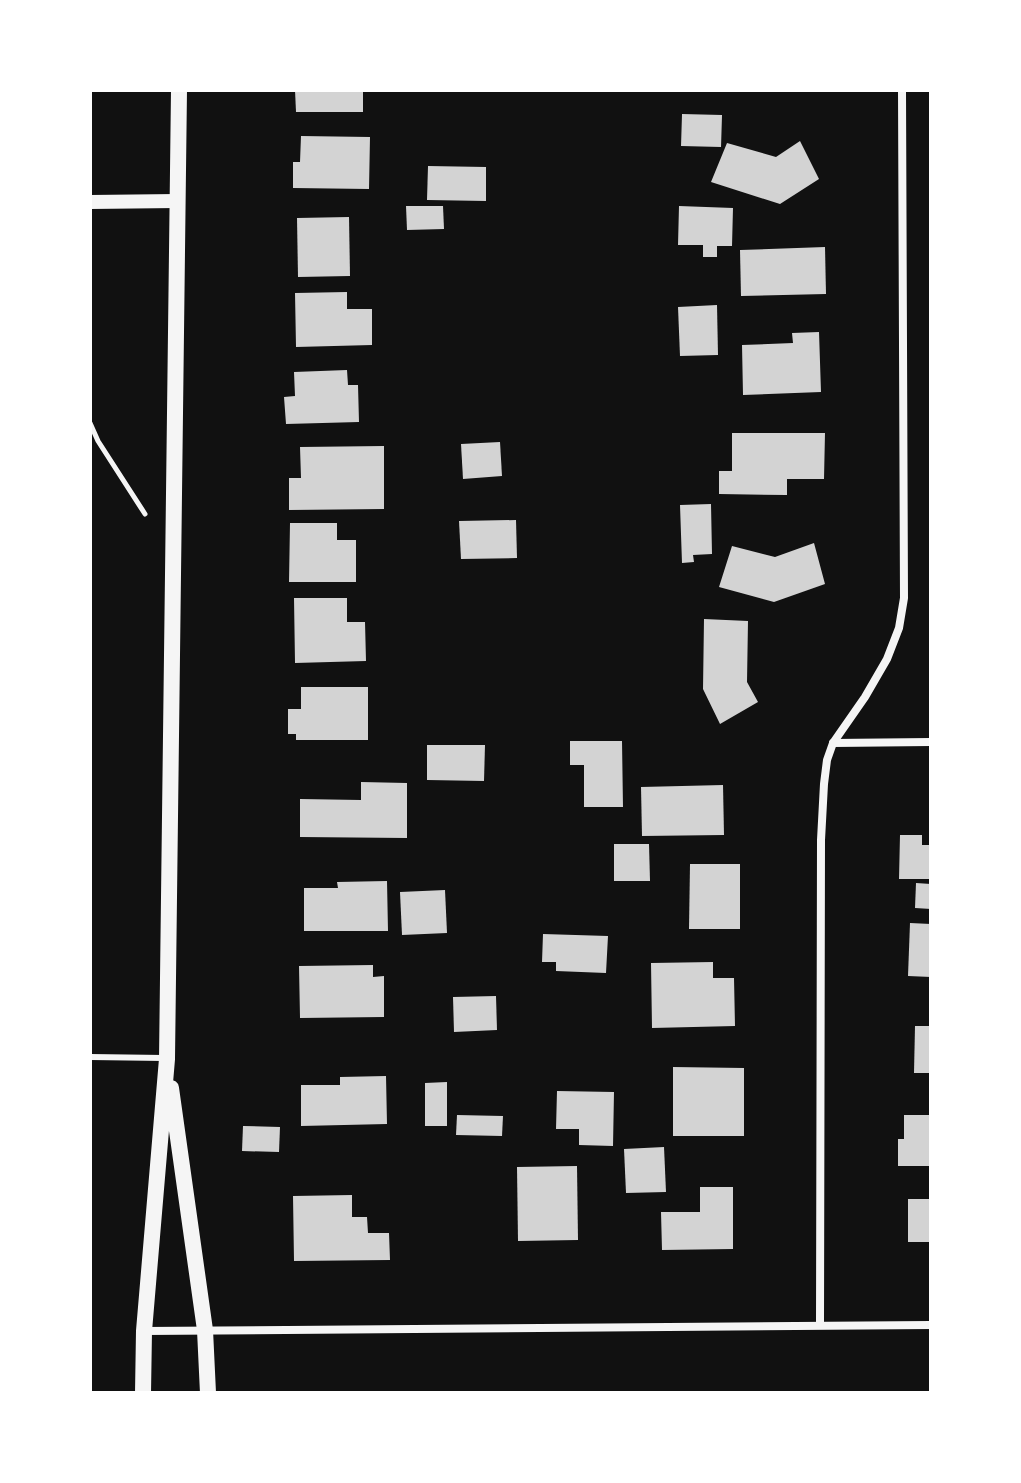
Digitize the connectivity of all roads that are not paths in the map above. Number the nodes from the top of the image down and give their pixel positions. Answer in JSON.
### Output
{"nodes":[{"id":1,"x":179,"y":90,"type":"edge"},
{"id":2,"x":902,"y":90,"type":"edge"},
{"id":3,"x":177,"y":201,"type":"junction"},
{"id":4,"x":90,"y":202,"type":"edge"},
{"id":5,"x":931,"y":742,"type":"edge"},
{"id":6,"x":833,"y":743,"type":"junction"},
{"id":7,"x":90,"y":1057,"type":"edge"},
{"id":8,"x":167,"y":1059,"type":"junction"},
{"id":9,"x":820,"y":1325,"type":"junction"},
{"id":10,"x":931,"y":1325,"type":"edge"},
{"id":11,"x":205,"y":1330,"type":"junction"},
{"id":12,"x":144,"y":1331,"type":"junction"},
{"id":13,"x":143,"y":1393,"type":"edge"},
{"id":14,"x":208,"y":1393,"type":"edge"}],
"edges":[{"from":1,"to":3,"type":"main road"},
{"from":2,"to":6,"type":"street"},
{"from":3,"to":4,"type":"street"},
{"from":3,"to":8,"type":"main road"},
{"from":5,"to":6,"type":"street"},
{"from":6,"to":9,"type":"street"},
{"from":7,"to":8,"type":"lane"},
{"from":8,"to":11,"type":"main road"},
{"from":8,"to":12,"type":"main road"},
{"from":9,"to":10,"type":"street"},
{"from":9,"to":11,"type":"street"},
{"from":11,"to":12,"type":"street"},
{"from":11,"to":14,"type":"main road"},
{"from":12,"to":13,"type":"main road"}]}
